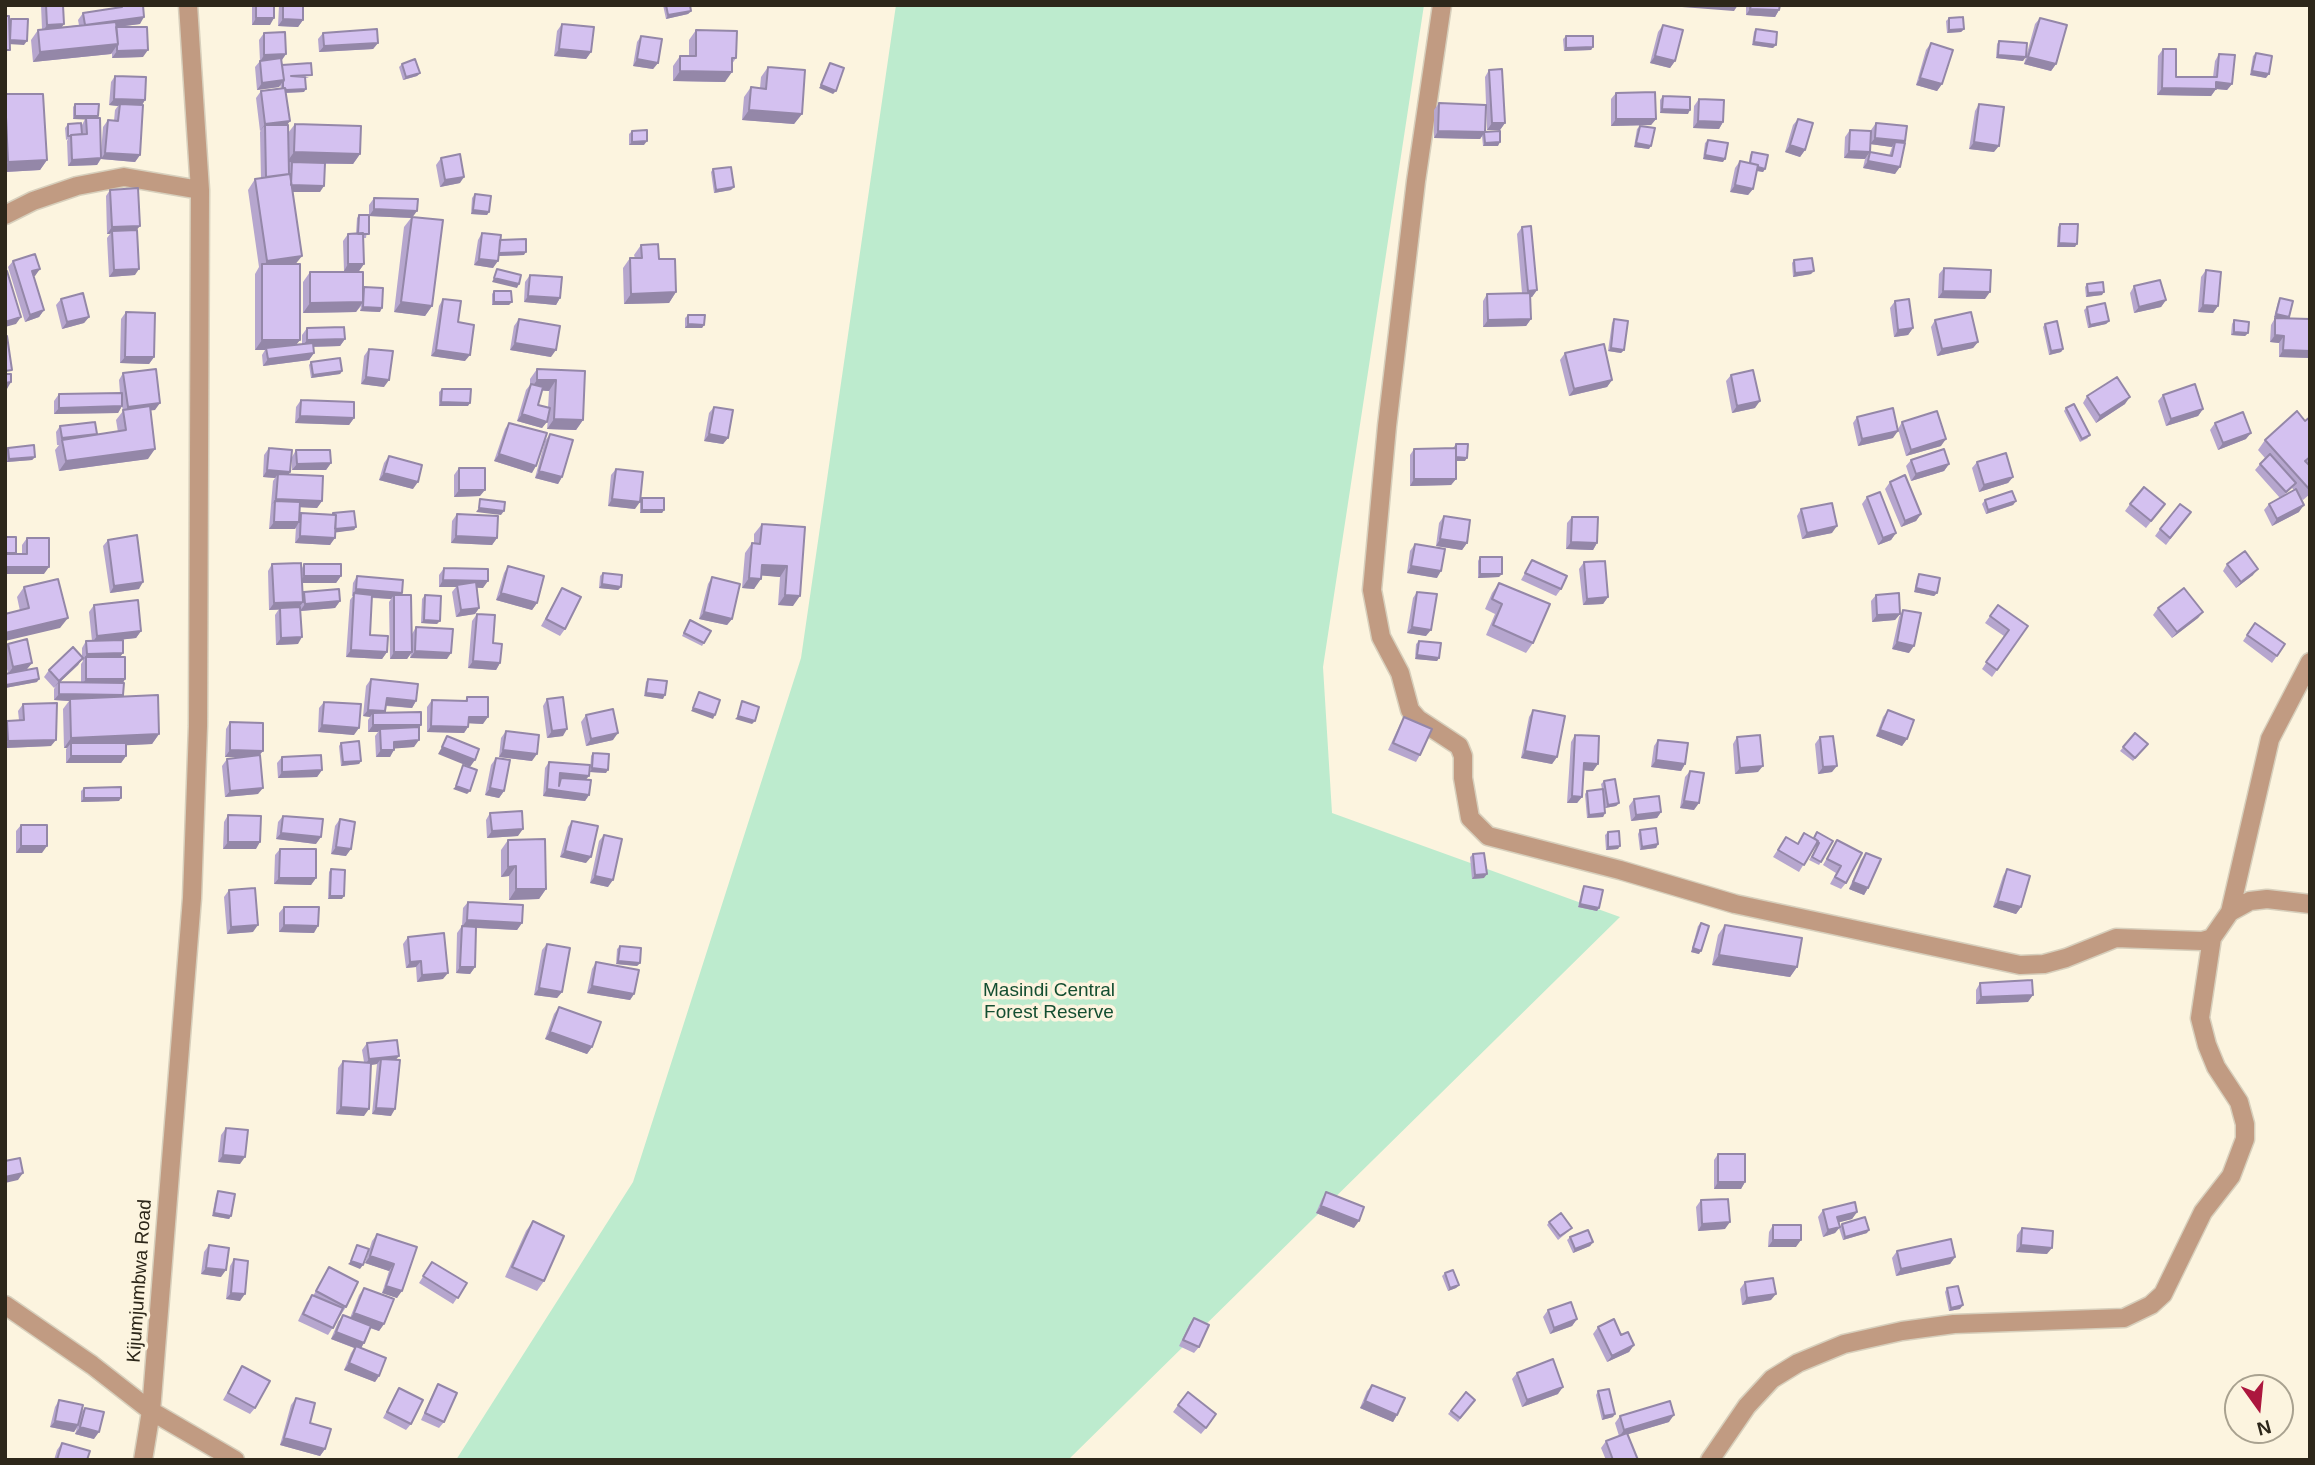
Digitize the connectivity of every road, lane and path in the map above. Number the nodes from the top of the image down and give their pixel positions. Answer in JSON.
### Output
{"nodes":[{"id":1,"x":188,"y":5,"type":"edge"},
{"id":2,"x":1442,"y":5,"type":"edge"},
{"id":3,"x":200,"y":190,"type":"junction"},
{"id":4,"x":5,"y":215,"type":"edge"},
{"id":5,"x":2310,"y":663,"type":"edge"},
{"id":6,"x":2310,"y":904,"type":"edge"},
{"id":7,"x":2230,"y":912,"type":"junction"},
{"id":8,"x":2212,"y":938,"type":"junction"},
{"id":9,"x":5,"y":1305,"type":"edge"},
{"id":10,"x":151,"y":1411,"type":"junction"},
{"id":11,"x":143,"y":1460,"type":"edge"},
{"id":12,"x":235,"y":1460,"type":"edge"},
{"id":13,"x":1710,"y":1460,"type":"edge"}],
"edges":[{"from":1,"to":3,"type":"street","name":"Kijumjumbwa Road"},
{"from":2,"to":8,"type":"street"},
{"from":3,"to":4,"type":"street"},
{"from":3,"to":10,"type":"street","name":"Kijumjumbwa Road"},
{"from":5,"to":7,"type":"street"},
{"from":6,"to":7,"type":"street"},
{"from":7,"to":8,"type":"street"},
{"from":8,"to":13,"type":"street"},
{"from":9,"to":10,"type":"street"},
{"from":10,"to":11,"type":"street","name":"Kijumjumbwa Road"},
{"from":10,"to":12,"type":"street"}]}
